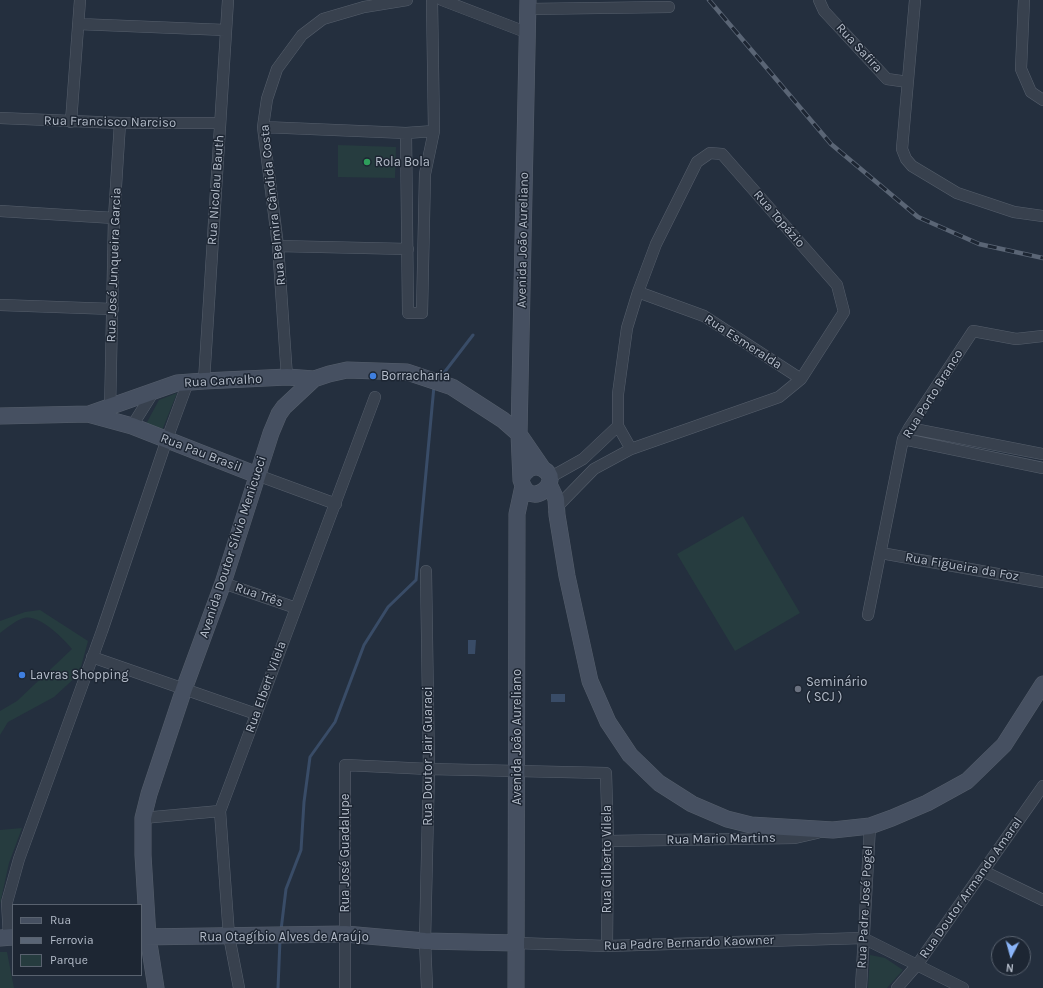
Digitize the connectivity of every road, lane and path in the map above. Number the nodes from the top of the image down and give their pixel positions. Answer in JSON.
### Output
{"nodes":[{"id":1,"x":80,"y":0,"type":"edge"},
{"id":2,"x":228,"y":0,"type":"edge"},
{"id":3,"x":407,"y":0,"type":"edge"},
{"id":4,"x":432,"y":0,"type":"edge"},
{"id":5,"x":442,"y":0,"type":"edge"},
{"id":6,"x":819,"y":0,"type":"edge"},
{"id":7,"x":915,"y":0,"type":"edge"},
{"id":8,"x":1024,"y":0,"type":"edge"},
{"id":9,"x":364,"y":3,"type":"edge"},
{"id":10,"x":528,"y":5,"type":"edge"},
{"id":11,"x":669,"y":7,"type":"dead end"},
{"id":12,"x":78,"y":24,"type":"junction"},
{"id":13,"x":225,"y":30,"type":"junction"},
{"id":14,"x":528,"y":33,"type":"junction"},
{"id":15,"x":908,"y":82,"type":"junction"},
{"id":16,"x":1043,"y":100,"type":"edge"},
{"id":17,"x":0,"y":118,"type":"edge"},
{"id":18,"x":71,"y":122,"type":"junction"},
{"id":19,"x":120,"y":123,"type":"junction"},
{"id":20,"x":220,"y":124,"type":"junction"},
{"id":21,"x":263,"y":127,"type":"junction"},
{"id":22,"x":434,"y":131,"type":"junction"},
{"id":23,"x":406,"y":133,"type":"junction"},
{"id":24,"x":0,"y":211,"type":"edge"},
{"id":25,"x":1043,"y":216,"type":"edge"},
{"id":26,"x":114,"y":218,"type":"junction"},
{"id":27,"x":278,"y":246,"type":"junction"},
{"id":28,"x":408,"y":249,"type":"junction"},
{"id":29,"x":638,"y":292,"type":"junction"},
{"id":30,"x":0,"y":305,"type":"edge"},
{"id":31,"x":113,"y":309,"type":"junction"},
{"id":32,"x":1043,"y":336,"type":"edge"},
{"id":33,"x":287,"y":377,"type":"junction"},
{"id":34,"x":314,"y":379,"type":"junction"},
{"id":35,"x":801,"y":380,"type":"junction"},
{"id":36,"x":196,"y":381,"type":"junction"},
{"id":37,"x":154,"y":391,"type":"junction"},
{"id":38,"x":375,"y":397,"type":"dead end"},
{"id":39,"x":110,"y":413,"type":"junction"},
{"id":40,"x":0,"y":416,"type":"edge"},
{"id":41,"x":132,"y":426,"type":"junction"},
{"id":42,"x":618,"y":426,"type":"junction"},
{"id":43,"x":909,"y":428,"type":"junction"},
{"id":44,"x":519,"y":434,"type":"junction"},
{"id":45,"x":953,"y":436,"type":"junction"},
{"id":46,"x":903,"y":439,"type":"junction"},
{"id":47,"x":167,"y":440,"type":"junction"},
{"id":48,"x":994,"y":444,"type":"junction"},
{"id":49,"x":631,"y":449,"type":"junction"},
{"id":50,"x":950,"y":449,"type":"junction"},
{"id":51,"x":1043,"y":454,"type":"edge"},
{"id":52,"x":992,"y":457,"type":"junction"},
{"id":53,"x":583,"y":459,"type":"junction"},
{"id":54,"x":1043,"y":468,"type":"edge"},
{"id":55,"x":594,"y":469,"type":"junction"},
{"id":56,"x":257,"y":475,"type":"junction"},
{"id":57,"x":537,"y":483,"type":"junction"},
{"id":58,"x":336,"y":504,"type":"junction"},
{"id":59,"x":556,"y":510,"type":"junction"},
{"id":60,"x":881,"y":553,"type":"junction"},
{"id":61,"x":426,"y":572,"type":"dead end"},
{"id":62,"x":1043,"y":582,"type":"edge"},
{"id":63,"x":223,"y":583,"type":"junction"},
{"id":64,"x":296,"y":608,"type":"junction"},
{"id":65,"x":868,"y":614,"type":"dead end"},
{"id":66,"x":92,"y":657,"type":"junction"},
{"id":67,"x":1043,"y":684,"type":"edge"},
{"id":68,"x":184,"y":689,"type":"junction"},
{"id":69,"x":256,"y":714,"type":"junction"},
{"id":70,"x":429,"y":769,"type":"junction"},
{"id":71,"x":517,"y":771,"type":"junction"},
{"id":72,"x":1043,"y":786,"type":"edge"},
{"id":73,"x":220,"y":812,"type":"junction"},
{"id":74,"x":143,"y":818,"type":"junction"},
{"id":75,"x":870,"y":826,"type":"junction"},
{"id":76,"x":833,"y":830,"type":"junction"},
{"id":77,"x":608,"y":841,"type":"junction"},
{"id":78,"x":983,"y":870,"type":"junction"},
{"id":79,"x":1043,"y":900,"type":"edge"},
{"id":80,"x":345,"y":934,"type":"junction"},
{"id":81,"x":229,"y":936,"type":"junction"},
{"id":82,"x":145,"y":937,"type":"edge"},
{"id":83,"x":7,"y":938,"type":"edge"},
{"id":84,"x":863,"y":938,"type":"junction"},
{"id":85,"x":425,"y":942,"type":"junction"},
{"id":86,"x":516,"y":943,"type":"junction"},
{"id":87,"x":607,"y":946,"type":"junction"},
{"id":88,"x":917,"y":965,"type":"junction"},
{"id":89,"x":156,"y":988,"type":"edge"},
{"id":90,"x":239,"y":988,"type":"edge"},
{"id":91,"x":345,"y":988,"type":"edge"},
{"id":92,"x":427,"y":988,"type":"edge"},
{"id":93,"x":516,"y":988,"type":"edge"},
{"id":94,"x":861,"y":988,"type":"edge"},
{"id":95,"x":897,"y":988,"type":"edge"},
{"id":96,"x":963,"y":988,"type":"edge"}],
"edges":[{"from":1,"to":12,"type":"street"},
{"from":2,"to":13,"type":"street","name":"Rua Nicolau Bauth"},
{"from":3,"to":9,"type":"street","name":"Rua Belmira Cândida Costa"},
{"from":4,"to":22,"type":"street"},
{"from":5,"to":14,"type":"street"},
{"from":6,"to":15,"type":"street","name":"Rua Safira"},
{"from":7,"to":15,"type":"street"},
{"from":8,"to":16,"type":"street"},
{"from":9,"to":21,"type":"street","name":"Rua Belmira Cândida Costa"},
{"from":10,"to":11,"type":"street"},
{"from":10,"to":14,"type":"main road","name":"Avenida João Aureliano"},
{"from":12,"to":13,"type":"street"},
{"from":12,"to":18,"type":"street"},
{"from":13,"to":20,"type":"street","name":"Rua Nicolau Bauth"},
{"from":14,"to":44,"type":"main road","name":"Avenida João Aureliano"},
{"from":15,"to":25,"type":"street"},
{"from":17,"to":18,"type":"street","name":"Rua Francisco Narciso"},
{"from":18,"to":19,"type":"street","name":"Rua Francisco Narciso"},
{"from":19,"to":20,"type":"street","name":"Rua Francisco Narciso"},
{"from":19,"to":26,"type":"street","name":"Rua José Junqueira Garcia"},
{"from":20,"to":36,"type":"street","name":"Rua Nicolau Bauth"},
{"from":21,"to":23,"type":"street"},
{"from":21,"to":27,"type":"street","name":"Rua Belmira Cândida Costa"},
{"from":22,"to":23,"type":"street"},
{"from":22,"to":28,"type":"street"},
{"from":23,"to":28,"type":"street"},
{"from":24,"to":26,"type":"street"},
{"from":26,"to":31,"type":"street","name":"Rua José Junqueira Garcia"},
{"from":27,"to":28,"type":"street"},
{"from":27,"to":33,"type":"street","name":"Rua Belmira Cândida Costa"},
{"from":29,"to":35,"type":"street","name":"Rua Esmeralda"},
{"from":29,"to":35,"type":"street","name":"Rua Topázio"},
{"from":29,"to":42,"type":"street","name":"Rua Topázio"},
{"from":30,"to":31,"type":"street"},
{"from":31,"to":39,"type":"street","name":"Rua José Junqueira Garcia"},
{"from":32,"to":43,"type":"street","name":"Rua Porto Branco"},
{"from":33,"to":34,"type":"main road","name":"Rua Carvalho"},
{"from":33,"to":36,"type":"main road","name":"Rua Carvalho"},
{"from":34,"to":44,"type":"main road","name":"Avenida Doutor Sílvio Menicucci"},
{"from":34,"to":56,"type":"main road","name":"Avenida Doutor Sílvio Menicucci"},
{"from":35,"to":49,"type":"street","name":"Rua Topázio"},
{"from":36,"to":37,"type":"main road","name":"Rua Carvalho"},
{"from":36,"to":47,"type":"street","name":"Rua Nicolau Bauth"},
{"from":37,"to":39,"type":"main road","name":"Rua Carvalho"},
{"from":37,"to":41,"type":"street"},
{"from":38,"to":58,"type":"street","name":"Rua Elbert Vilela"},
{"from":39,"to":40,"type":"main road","name":"Rua Pau Brasil"},
{"from":39,"to":41,"type":"main road","name":"Rua Pau Brasil"},
{"from":41,"to":47,"type":"main road","name":"Rua Pau Brasil"},
{"from":42,"to":49,"type":"street"},
{"from":42,"to":53,"type":"street"},
{"from":43,"to":45,"type":"street"},
{"from":43,"to":46,"type":"street","name":"Rua Porto Branco"},
{"from":44,"to":57,"type":"main road","name":"Avenida João Aureliano"},
{"from":44,"to":57,"type":"main road","name":"Avenida Doutor Sílvio Menicucci"},
{"from":45,"to":48,"type":"street"},
{"from":45,"to":50,"type":"street"},
{"from":46,"to":50,"type":"street"},
{"from":46,"to":60,"type":"street","name":"Rua Porto Branco"},
{"from":47,"to":56,"type":"main road","name":"Rua Pau Brasil"},
{"from":47,"to":66,"type":"street","name":"Rua Nicolau Bauth"},
{"from":48,"to":51,"type":"street"},
{"from":48,"to":52,"type":"street"},
{"from":49,"to":55,"type":"street","name":"Rua Topázio"},
{"from":50,"to":52,"type":"street"},
{"from":52,"to":54,"type":"street"},
{"from":53,"to":55,"type":"street"},
{"from":53,"to":57,"type":"street"},
{"from":55,"to":59,"type":"street","name":"Rua Topázio"},
{"from":56,"to":58,"type":"street","name":"Rua Pau Brasil"},
{"from":56,"to":63,"type":"main road","name":"Avenida Doutor Sílvio Menicucci"},
{"from":57,"to":59,"type":"main road","name":"Avenida Doutor Sílvio Menicucci"},
{"from":57,"to":71,"type":"main road","name":"Avenida João Aureliano"},
{"from":58,"to":64,"type":"street","name":"Rua Elbert Vilela"},
{"from":59,"to":76,"type":"main road","name":"Avenida Doutor Sílvio Menicucci"},
{"from":60,"to":62,"type":"street","name":"Rua Figueira da Foz"},
{"from":60,"to":65,"type":"street","name":"Rua Porto Branco"},
{"from":61,"to":70,"type":"street","name":"Rua Doutor Jair Guaraci"},
{"from":63,"to":64,"type":"street","name":"Rua Três"},
{"from":63,"to":68,"type":"main road","name":"Avenida Doutor Sílvio Menicucci"},
{"from":64,"to":69,"type":"street","name":"Rua Elbert Vilela"},
{"from":66,"to":68,"type":"street"},
{"from":66,"to":83,"type":"street","name":"Rua Nicolau Bauth"},
{"from":67,"to":75,"type":"main road","name":"Avenida Doutor Sílvio Menicucci"},
{"from":68,"to":69,"type":"street"},
{"from":68,"to":74,"type":"main road","name":"Avenida Doutor Sílvio Menicucci"},
{"from":69,"to":73,"type":"street","name":"Rua Elbert Vilela"},
{"from":70,"to":71,"type":"street"},
{"from":70,"to":80,"type":"street","name":"Rua José Guadalupe"},
{"from":70,"to":85,"type":"street","name":"Rua Doutor Jair Guaraci"},
{"from":71,"to":77,"type":"street","name":"Rua Gilberto Vilela"},
{"from":71,"to":86,"type":"main road","name":"Avenida João Aureliano"},
{"from":72,"to":78,"type":"street","name":"Rua Doutor Armando Amaral"},
{"from":73,"to":74,"type":"street"},
{"from":73,"to":81,"type":"street","name":"Rua Elbert Vilela"},
{"from":74,"to":82,"type":"main road","name":"Avenida Doutor Sílvio Menicucci"},
{"from":75,"to":76,"type":"main road","name":"Avenida Doutor Sílvio Menicucci"},
{"from":75,"to":84,"type":"street","name":"Rua Padre José Pogel"},
{"from":76,"to":77,"type":"street","name":"Rua Mario Martins"},
{"from":77,"to":87,"type":"street","name":"Rua Gilberto Vilela"},
{"from":78,"to":79,"type":"street"},
{"from":78,"to":88,"type":"street","name":"Rua Doutor Armando Amaral"},
{"from":80,"to":81,"type":"main road","name":"Rua Otagíbio Alves de Araújo"},
{"from":80,"to":85,"type":"main road","name":"Rua Otagíbio Alves de Araújo"},
{"from":80,"to":91,"type":"street","name":"Rua José Guadalupe"},
{"from":81,"to":82,"type":"main road","name":"Rua Otagíbio Alves de Araújo"},
{"from":81,"to":90,"type":"street","name":"Rua Elbert Vilela"},
{"from":82,"to":89,"type":"main road","name":"Avenida Doutor Sílvio Menicucci"},
{"from":84,"to":87,"type":"street","name":"Rua Padre Bernardo Kaowner"},
{"from":84,"to":88,"type":"street"},
{"from":84,"to":94,"type":"street","name":"Rua Padre José Pogel"},
{"from":85,"to":86,"type":"main road","name":"Rua Otagíbio Alves de Araújo"},
{"from":85,"to":92,"type":"street","name":"Rua Doutor Jair Guaraci"},
{"from":86,"to":87,"type":"street","name":"Rua Padre Bernardo Kaowner"},
{"from":86,"to":93,"type":"main road","name":"Avenida João Aureliano"},
{"from":88,"to":95,"type":"street","name":"Rua Doutor Armando Amaral"},
{"from":88,"to":96,"type":"street"}]}
